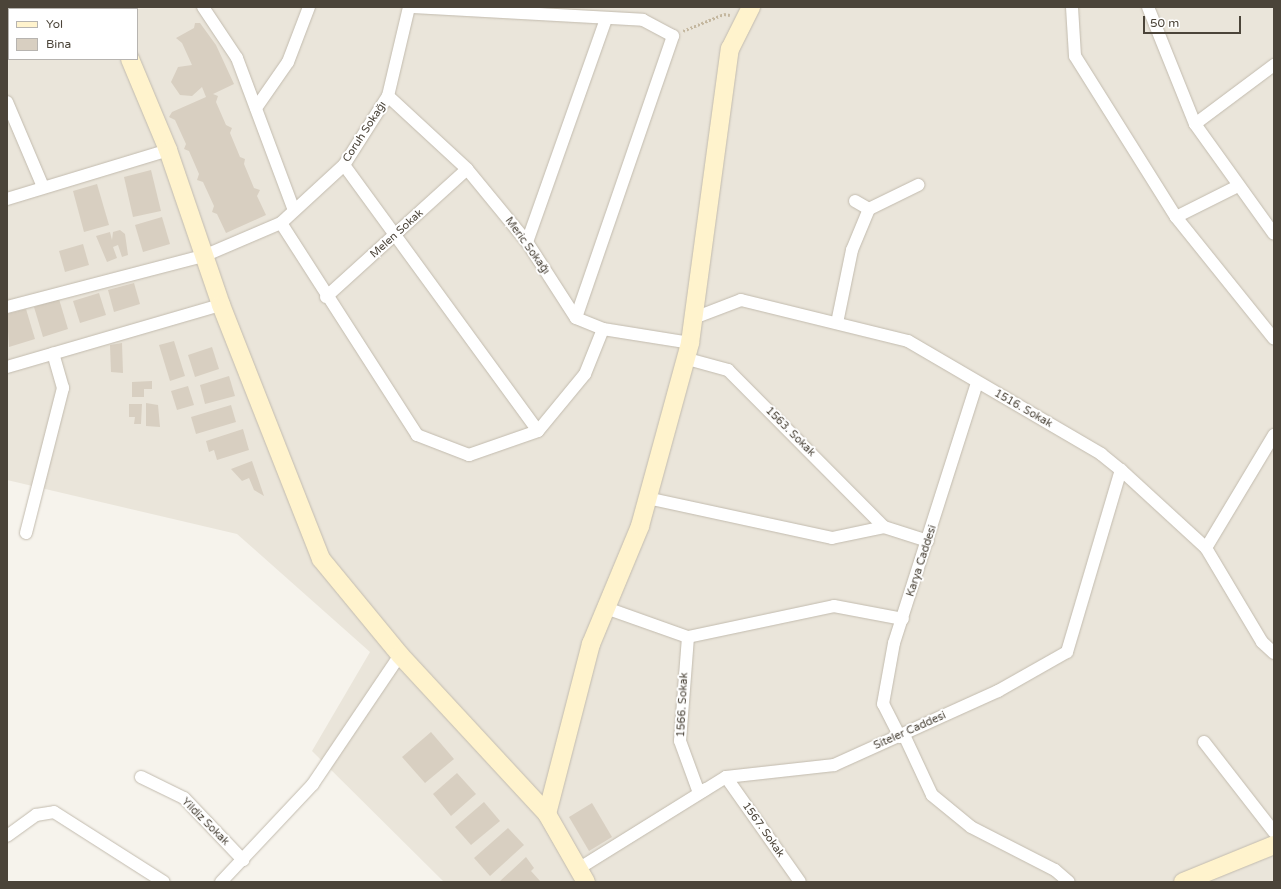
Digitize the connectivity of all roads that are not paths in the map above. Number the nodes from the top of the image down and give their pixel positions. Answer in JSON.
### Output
{"nodes":[{"id":1,"x":203,"y":7,"type":"edge"},
{"id":2,"x":309,"y":7,"type":"edge"},
{"id":3,"x":409,"y":7,"type":"edge"},
{"id":4,"x":413,"y":7,"type":"edge"},
{"id":5,"x":1072,"y":7,"type":"edge"},
{"id":6,"x":1148,"y":7,"type":"edge"},
{"id":7,"x":749,"y":12,"type":"edge"},
{"id":8,"x":606,"y":19,"type":"junction"},
{"id":9,"x":130,"y":60,"type":"edge"},
{"id":10,"x":1274,"y":65,"type":"edge"},
{"id":11,"x":388,"y":96,"type":"junction"},
{"id":12,"x":7,"y":102,"type":"edge"},
{"id":13,"x":256,"y":108,"type":"junction"},
{"id":14,"x":1195,"y":124,"type":"junction"},
{"id":15,"x":168,"y":150,"type":"junction"},
{"id":16,"x":344,"y":165,"type":"junction"},
{"id":17,"x":467,"y":169,"type":"junction"},
{"id":18,"x":918,"y":186,"type":"dead end"},
{"id":19,"x":1238,"y":186,"type":"junction"},
{"id":20,"x":43,"y":187,"type":"junction"},
{"id":21,"x":7,"y":199,"type":"edge"},
{"id":22,"x":855,"y":201,"type":"dead end"},
{"id":23,"x":293,"y":208,"type":"junction"},
{"id":24,"x":869,"y":209,"type":"junction"},
{"id":25,"x":1176,"y":217,"type":"junction"},
{"id":26,"x":281,"y":223,"type":"junction"},
{"id":27,"x":1274,"y":234,"type":"edge"},
{"id":28,"x":396,"y":235,"type":"junction"},
{"id":29,"x":527,"y":242,"type":"junction"},
{"id":30,"x":206,"y":255,"type":"junction"},
{"id":31,"x":326,"y":297,"type":"junction"},
{"id":32,"x":221,"y":305,"type":"junction"},
{"id":33,"x":7,"y":307,"type":"edge"},
{"id":34,"x":576,"y":318,"type":"junction"},
{"id":35,"x":694,"y":318,"type":"junction"},
{"id":36,"x":837,"y":323,"type":"junction"},
{"id":37,"x":603,"y":329,"type":"junction"},
{"id":38,"x":1274,"y":339,"type":"edge"},
{"id":39,"x":687,"y":351,"type":"junction"},
{"id":40,"x":54,"y":353,"type":"junction"},
{"id":41,"x":7,"y":367,"type":"edge"},
{"id":42,"x":977,"y":383,"type":"junction"},
{"id":43,"x":538,"y":431,"type":"junction"},
{"id":44,"x":1274,"y":435,"type":"edge"},
{"id":45,"x":1120,"y":470,"type":"junction"},
{"id":46,"x":647,"y":498,"type":"junction"},
{"id":47,"x":884,"y":527,"type":"junction"},
{"id":48,"x":26,"y":533,"type":"dead end"},
{"id":49,"x":928,"y":541,"type":"junction"},
{"id":50,"x":1206,"y":548,"type":"junction"},
{"id":51,"x":606,"y":608,"type":"junction"},
{"id":52,"x":903,"y":619,"type":"junction"},
{"id":53,"x":688,"y":637,"type":"junction"},
{"id":54,"x":1274,"y":652,"type":"edge"},
{"id":55,"x":400,"y":655,"type":"junction"},
{"id":56,"x":902,"y":736,"type":"junction"},
{"id":57,"x":1204,"y":742,"type":"dead end"},
{"id":58,"x":141,"y":777,"type":"dead end"},
{"id":59,"x":726,"y":778,"type":"junction"},
{"id":60,"x":547,"y":814,"type":"junction"},
{"id":61,"x":1274,"y":832,"type":"edge"},
{"id":62,"x":7,"y":836,"type":"edge"},
{"id":63,"x":1274,"y":845,"type":"edge"},
{"id":64,"x":243,"y":860,"type":"junction"},
{"id":65,"x":582,"y":875,"type":"edge"},
{"id":66,"x":164,"y":882,"type":"edge"},
{"id":67,"x":221,"y":882,"type":"edge"},
{"id":68,"x":800,"y":882,"type":"edge"},
{"id":69,"x":1069,"y":882,"type":"edge"},
{"id":70,"x":1183,"y":882,"type":"edge"}],
"edges":[{"from":1,"to":13,"type":"street"},
{"from":2,"to":13,"type":"street"},
{"from":3,"to":11,"type":"street","name":"Coruh Sokağı"},
{"from":4,"to":8,"type":"street"},
{"from":5,"to":25,"type":"street"},
{"from":6,"to":14,"type":"street"},
{"from":7,"to":35,"type":"street"},
{"from":8,"to":29,"type":"street"},
{"from":8,"to":34,"type":"street"},
{"from":9,"to":15,"type":"street"},
{"from":10,"to":14,"type":"street"},
{"from":11,"to":16,"type":"street","name":"Coruh Sokağı"},
{"from":11,"to":17,"type":"street","name":"Meric Sokağı"},
{"from":12,"to":20,"type":"street"},
{"from":13,"to":23,"type":"street"},
{"from":14,"to":19,"type":"street"},
{"from":15,"to":20,"type":"street"},
{"from":15,"to":30,"type":"street"},
{"from":16,"to":23,"type":"street","name":"Coruh Sokağı"},
{"from":16,"to":28,"type":"street"},
{"from":17,"to":28,"type":"street","name":"Melen Sokak"},
{"from":17,"to":29,"type":"street","name":"Meric Sokağı"},
{"from":18,"to":24,"type":"street"},
{"from":19,"to":25,"type":"street"},
{"from":19,"to":27,"type":"street"},
{"from":20,"to":21,"type":"street"},
{"from":22,"to":24,"type":"street"},
{"from":23,"to":26,"type":"street","name":"Coruh Sokağı"},
{"from":24,"to":36,"type":"street"},
{"from":25,"to":38,"type":"street"},
{"from":26,"to":30,"type":"street","name":"Coruh Sokağı"},
{"from":26,"to":31,"type":"street"},
{"from":28,"to":31,"type":"street","name":"Melen Sokak"},
{"from":28,"to":43,"type":"street"},
{"from":29,"to":34,"type":"street","name":"Meric Sokağı"},
{"from":30,"to":32,"type":"street"},
{"from":30,"to":33,"type":"street","name":"Coruh Sokağı"},
{"from":31,"to":43,"type":"street"},
{"from":32,"to":40,"type":"street"},
{"from":32,"to":55,"type":"street"},
{"from":34,"to":37,"type":"street"},
{"from":35,"to":36,"type":"street","name":"1516. Sokak"},
{"from":35,"to":39,"type":"street"},
{"from":36,"to":42,"type":"street","name":"1516. Sokak"},
{"from":37,"to":39,"type":"street"},
{"from":37,"to":43,"type":"street"},
{"from":39,"to":46,"type":"street"},
{"from":39,"to":47,"type":"street","name":"1563. Sokak"},
{"from":40,"to":41,"type":"street"},
{"from":40,"to":48,"type":"street"},
{"from":42,"to":45,"type":"street","name":"1516. Sokak"},
{"from":42,"to":49,"type":"street","name":"Karya Caddesi"},
{"from":44,"to":50,"type":"street"},
{"from":45,"to":50,"type":"street","name":"1516. Sokak"},
{"from":45,"to":56,"type":"street","name":"Siteler Caddesi"},
{"from":46,"to":47,"type":"street"},
{"from":46,"to":51,"type":"street"},
{"from":47,"to":49,"type":"street"},
{"from":49,"to":52,"type":"street","name":"Karya Caddesi"},
{"from":50,"to":54,"type":"street","name":"1516. Sokak"},
{"from":51,"to":53,"type":"street"},
{"from":51,"to":60,"type":"street"},
{"from":52,"to":53,"type":"street"},
{"from":52,"to":56,"type":"street","name":"Karya Caddesi"},
{"from":53,"to":59,"type":"street","name":"1566. Sokak"},
{"from":55,"to":60,"type":"street"},
{"from":55,"to":64,"type":"street"},
{"from":56,"to":59,"type":"street","name":"Siteler Caddesi"},
{"from":56,"to":69,"type":"street","name":"Karya Caddesi"},
{"from":57,"to":61,"type":"street"},
{"from":58,"to":64,"type":"street","name":"Yildiz Sokak"},
{"from":59,"to":65,"type":"street","name":"Siteler Caddesi"},
{"from":59,"to":68,"type":"street","name":"1567. Sokak"},
{"from":60,"to":65,"type":"street"},
{"from":62,"to":66,"type":"street"},
{"from":63,"to":70,"type":"street"},
{"from":64,"to":67,"type":"street"}]}
